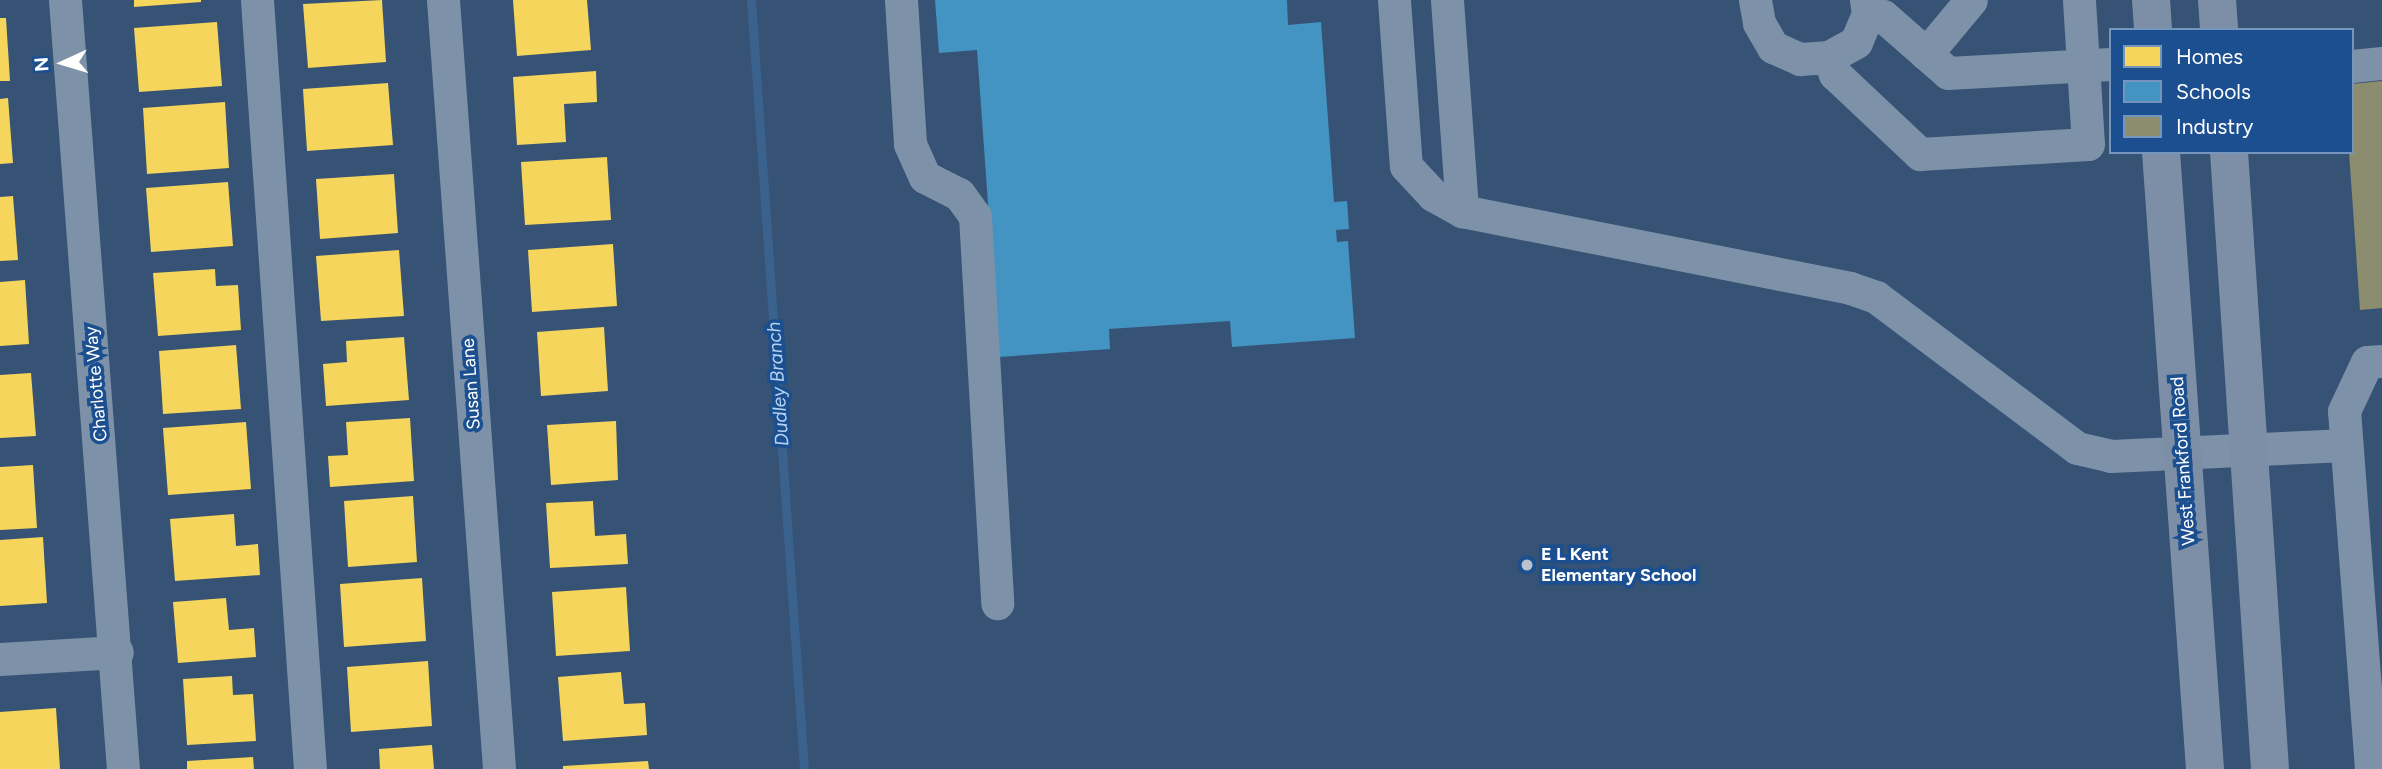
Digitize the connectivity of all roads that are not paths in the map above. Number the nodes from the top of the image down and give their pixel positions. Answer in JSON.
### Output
{"nodes":[{"id":1,"x":65,"y":0,"type":"edge"},
{"id":2,"x":257,"y":0,"type":"edge"},
{"id":3,"x":443,"y":0,"type":"edge"},
{"id":4,"x":901,"y":0,"type":"edge"},
{"id":5,"x":1394,"y":0,"type":"edge"},
{"id":6,"x":1447,"y":0,"type":"edge"},
{"id":7,"x":1755,"y":0,"type":"edge"},
{"id":8,"x":1971,"y":0,"type":"edge"},
{"id":9,"x":2079,"y":0,"type":"edge"},
{"id":10,"x":2151,"y":0,"type":"edge"},
{"id":11,"x":2217,"y":0,"type":"edge"},
{"id":12,"x":1867,"y":7,"type":"edge"},
{"id":13,"x":2153,"y":28,"type":"edge"},
{"id":14,"x":2219,"y":28,"type":"edge"},
{"id":15,"x":1926,"y":54,"type":"junction"},
{"id":16,"x":1829,"y":57,"type":"junction"},
{"id":17,"x":2382,"y":63,"type":"edge"},
{"id":18,"x":2097,"y":65,"type":"edge"},
{"id":19,"x":2354,"y":66,"type":"edge"},
{"id":20,"x":2161,"y":154,"type":"edge"},
{"id":21,"x":2228,"y":154,"type":"edge"},
{"id":22,"x":1462,"y":211,"type":"junction"},
{"id":23,"x":2382,"y":361,"type":"edge"},
{"id":24,"x":2346,"y":445,"type":"junction"},
{"id":25,"x":2251,"y":451,"type":"junction"},
{"id":26,"x":2182,"y":453,"type":"junction"},
{"id":27,"x":997,"y":603,"type":"dead end"},
{"id":28,"x":117,"y":652,"type":"junction"},
{"id":29,"x":0,"y":659,"type":"edge"},
{"id":30,"x":123,"y":769,"type":"edge"},
{"id":31,"x":310,"y":769,"type":"edge"},
{"id":32,"x":499,"y":769,"type":"edge"},
{"id":33,"x":2205,"y":769,"type":"edge"},
{"id":34,"x":2270,"y":769,"type":"edge"},
{"id":35,"x":2371,"y":769,"type":"edge"}],
"edges":[{"from":1,"to":28,"type":"street","name":"Charlotte Way"},
{"from":2,"to":31,"type":"street"},
{"from":3,"to":32,"type":"street","name":"Susan Lane"},
{"from":4,"to":27,"type":"street"},
{"from":5,"to":22,"type":"street"},
{"from":6,"to":22,"type":"street"},
{"from":7,"to":16,"type":"street"},
{"from":8,"to":15,"type":"street"},
{"from":9,"to":18,"type":"street"},
{"from":10,"to":13,"type":"main road"},
{"from":11,"to":14,"type":"main road"},
{"from":12,"to":15,"type":"street"},
{"from":12,"to":16,"type":"street"},
{"from":15,"to":18,"type":"street"},
{"from":16,"to":18,"type":"street"},
{"from":17,"to":19,"type":"street"},
{"from":20,"to":26,"type":"main road","name":"West Frankford Road"},
{"from":21,"to":25,"type":"main road"},
{"from":22,"to":26,"type":"street"},
{"from":23,"to":24,"type":"street"},
{"from":24,"to":25,"type":"street"},
{"from":24,"to":35,"type":"street"},
{"from":25,"to":26,"type":"street"},
{"from":25,"to":34,"type":"main road"},
{"from":26,"to":33,"type":"main road","name":"West Frankford Road"},
{"from":28,"to":29,"type":"street"},
{"from":28,"to":30,"type":"street","name":"Charlotte Way"}]}
